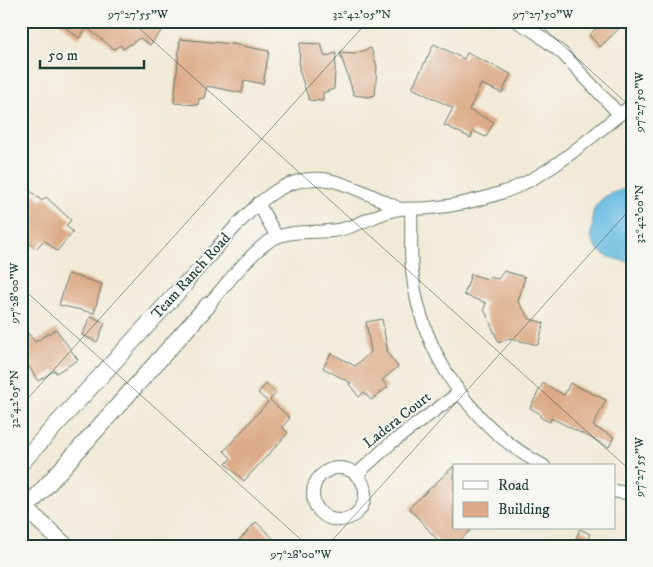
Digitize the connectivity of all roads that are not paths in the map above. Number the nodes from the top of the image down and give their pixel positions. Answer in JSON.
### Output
{"nodes":[{"id":1,"x":516,"y":21,"type":"edge"},
{"id":2,"x":632,"y":105,"type":"edge"},
{"id":3,"x":620,"y":114,"type":"junction"},
{"id":4,"x":258,"y":203,"type":"junction"},
{"id":5,"x":406,"y":209,"type":"junction"},
{"id":6,"x":277,"y":238,"type":"junction"},
{"id":7,"x":185,"y":284,"type":"joint"},
{"id":8,"x":208,"y":305,"type":"joint"},
{"id":9,"x":460,"y":392,"type":"junction"},
{"id":10,"x":21,"y":464,"type":"edge"},
{"id":11,"x":541,"y":464,"type":"edge"},
{"id":12,"x":356,"y":475,"type":"junction"},
{"id":13,"x":616,"y":491,"type":"edge"},
{"id":14,"x":632,"y":494,"type":"edge"},
{"id":15,"x":23,"y":509,"type":"edge"},
{"id":16,"x":62,"y":544,"type":"edge"}],
"edges":[{"from":1,"to":3,"type":"street"},
{"from":2,"to":3,"type":"street","name":"Team Ranch Road"},
{"from":3,"to":5,"type":"street","name":"Team Ranch Road"},
{"from":4,"to":5,"type":"street","name":"Team Ranch Road"},
{"from":4,"to":6,"type":"street"},
{"from":4,"to":7,"type":"street","name":"Team Ranch Road"},
{"from":5,"to":6,"type":"street","name":"Team Ranch Road"},
{"from":5,"to":9,"type":"street"},
{"from":6,"to":8,"type":"street","name":"Team Ranch Road"},
{"from":7,"to":10,"type":"street","name":"Team Ranch Road"},
{"from":8,"to":15,"type":"street","name":"Team Ranch Road"},
{"from":9,"to":11,"type":"street"},
{"from":9,"to":12,"type":"street","name":"Ladera Court"},
{"from":12,"to":12,"type":"street"},
{"from":13,"to":14,"type":"street"},
{"from":15,"to":16,"type":"street"}]}
